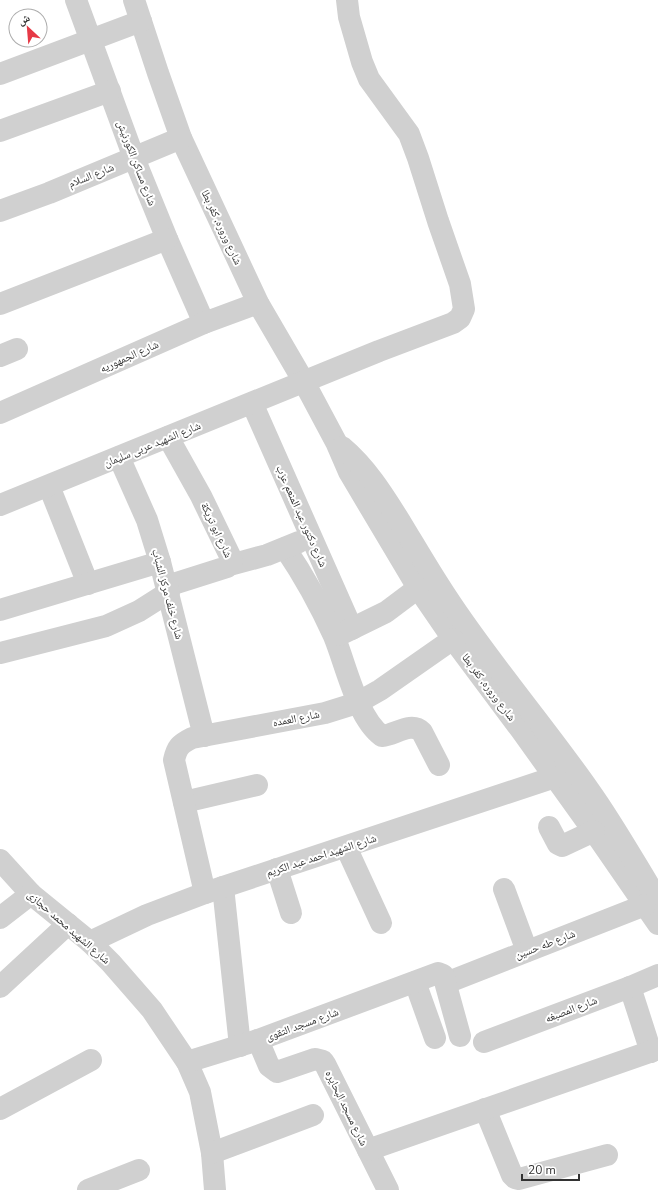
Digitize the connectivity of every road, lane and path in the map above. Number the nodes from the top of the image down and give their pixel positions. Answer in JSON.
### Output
{"nodes":[{"id":1,"x":76,"y":0,"type":"edge"},
{"id":2,"x":134,"y":0,"type":"edge"},
{"id":3,"x":347,"y":0,"type":"edge"},
{"id":4,"x":141,"y":21,"type":"junction"},
{"id":5,"x":91,"y":40,"type":"junction"},
{"id":6,"x":0,"y":74,"type":"edge"},
{"id":7,"x":110,"y":91,"type":"junction"},
{"id":8,"x":0,"y":131,"type":"edge"},
{"id":9,"x":180,"y":138,"type":"junction"},
{"id":10,"x":134,"y":158,"type":"junction"},
{"id":11,"x":0,"y":211,"type":"edge"},
{"id":12,"x":167,"y":239,"type":"junction"},
{"id":13,"x":258,"y":303,"type":"junction"},
{"id":14,"x":0,"y":304,"type":"edge"},
{"id":15,"x":204,"y":324,"type":"junction"},
{"id":16,"x":304,"y":382,"type":"junction"},
{"id":17,"x":252,"y":403,"type":"junction"},
{"id":18,"x":0,"y":413,"type":"edge"},
{"id":19,"x":168,"y":437,"type":"junction"},
{"id":20,"x":336,"y":442,"type":"junction"},
{"id":21,"x":119,"y":457,"type":"junction"},
{"id":22,"x":49,"y":486,"type":"junction"},
{"id":23,"x":0,"y":506,"type":"edge"},
{"id":24,"x":311,"y":536,"type":"junction"},
{"id":25,"x":286,"y":548,"type":"junction"},
{"id":26,"x":160,"y":562,"type":"junction"},
{"id":27,"x":230,"y":565,"type":"junction"},
{"id":28,"x":88,"y":584,"type":"junction"},
{"id":29,"x":418,"y":588,"type":"junction"},
{"id":30,"x":168,"y":589,"type":"junction"},
{"id":31,"x":0,"y":610,"type":"edge"},
{"id":32,"x":343,"y":633,"type":"junction"},
{"id":33,"x":453,"y":639,"type":"junction"},
{"id":34,"x":0,"y":653,"type":"edge"},
{"id":35,"x":357,"y":703,"type":"junction"},
{"id":36,"x":204,"y":736,"type":"junction"},
{"id":37,"x":439,"y":764,"type":"dead end"},
{"id":38,"x":556,"y":777,"type":"junction"},
{"id":39,"x":257,"y":785,"type":"dead end"},
{"id":40,"x":184,"y":802,"type":"junction"},
{"id":41,"x":550,"y":827,"type":"dead end"},
{"id":42,"x":594,"y":832,"type":"junction"},
{"id":43,"x":346,"y":847,"type":"junction"},
{"id":44,"x":0,"y":860,"type":"edge"},
{"id":45,"x":277,"y":869,"type":"junction"},
{"id":46,"x":504,"y":889,"type":"dead end"},
{"id":47,"x":214,"y":890,"type":"junction"},
{"id":48,"x":31,"y":894,"type":"junction"},
{"id":49,"x":651,"y":902,"type":"edge"},
{"id":50,"x":291,"y":913,"type":"dead end"},
{"id":51,"x":0,"y":918,"type":"edge"},
{"id":52,"x":381,"y":923,"type":"dead end"},
{"id":53,"x":68,"y":924,"type":"junction"},
{"id":54,"x":658,"y":924,"type":"edge"},
{"id":55,"x":90,"y":942,"type":"junction"},
{"id":56,"x":527,"y":951,"type":"junction"},
{"id":57,"x":658,"y":974,"type":"edge"},
{"id":58,"x":415,"y":982,"type":"junction"},
{"id":59,"x":446,"y":983,"type":"junction"},
{"id":60,"x":0,"y":987,"type":"edge"},
{"id":61,"x":630,"y":987,"type":"junction"},
{"id":62,"x":460,"y":1036,"type":"dead end"},
{"id":63,"x":435,"y":1038,"type":"dead end"},
{"id":64,"x":484,"y":1042,"type":"dead end"},
{"id":65,"x":249,"y":1043,"type":"junction"},
{"id":66,"x":654,"y":1051,"type":"edge"},
{"id":67,"x":91,"y":1060,"type":"dead end"},
{"id":68,"x":187,"y":1062,"type":"junction"},
{"id":69,"x":0,"y":1109,"type":"edge"},
{"id":70,"x":486,"y":1109,"type":"junction"},
{"id":71,"x":314,"y":1115,"type":"dead end"},
{"id":72,"x":368,"y":1150,"type":"junction"},
{"id":73,"x":212,"y":1153,"type":"junction"},
{"id":74,"x":607,"y":1155,"type":"dead end"},
{"id":75,"x":139,"y":1170,"type":"dead end"},
{"id":76,"x":91,"y":1189,"type":"edge"},
{"id":77,"x":215,"y":1190,"type":"edge"},
{"id":78,"x":388,"y":1190,"type":"edge"}],
"edges":[{"from":1,"to":5,"type":"street","name":"شارع مساكن الكورنيش"},
{"from":2,"to":4,"type":"street","name":"شارع وروره, كفر بطا"},
{"from":3,"to":16,"type":"street","name":"شارع الشهيد عربى سليمان"},
{"from":4,"to":5,"type":"street"},
{"from":4,"to":9,"type":"street","name":"شارع وروره, كفر بطا"},
{"from":5,"to":6,"type":"street"},
{"from":5,"to":7,"type":"street","name":"شارع مساكن الكورنيش"},
{"from":7,"to":8,"type":"street"},
{"from":7,"to":10,"type":"street","name":"شارع مساكن الكورنيش"},
{"from":9,"to":10,"type":"street","name":"شارع السلام"},
{"from":9,"to":13,"type":"street","name":"شارع وروره, كفر بطا"},
{"from":10,"to":11,"type":"street","name":"شارع السلام"},
{"from":10,"to":12,"type":"street","name":"شارع مساكن الكورنيش"},
{"from":12,"to":14,"type":"street"},
{"from":12,"to":15,"type":"street","name":"شارع مساكن الكورنيش"},
{"from":13,"to":15,"type":"street","name":"شارع الجمهوريه"},
{"from":13,"to":16,"type":"street","name":"شارع وروره, كفر بطا"},
{"from":15,"to":18,"type":"street","name":"شارع الجمهوريه"},
{"from":16,"to":17,"type":"street","name":"شارع الشهيد عربى سليمان"},
{"from":16,"to":20,"type":"street","name":"شارع وروره, كفر بطا"},
{"from":17,"to":19,"type":"street","name":"شارع الشهيد عربى سليمان"},
{"from":17,"to":24,"type":"street","name":"شارع دكتور عبد المنعم عزب"},
{"from":19,"to":21,"type":"street","name":"شارع الشهيد عربى سليمان"},
{"from":19,"to":27,"type":"street","name":"شارع ابو تريكة"},
{"from":20,"to":29,"type":"street","name":"شارع وروره, كفر بطا"},
{"from":20,"to":49,"type":"street","name":"شارع وروره, كفر بطا"},
{"from":21,"to":22,"type":"street","name":"شارع الشهيد عربى سليمان"},
{"from":21,"to":26,"type":"street","name":"شارع خلف مركز الشباب"},
{"from":22,"to":23,"type":"street","name":"شارع الشهيد عربى سليمان"},
{"from":22,"to":28,"type":"street"},
{"from":24,"to":25,"type":"street"},
{"from":24,"to":32,"type":"street","name":"شارع دكتور عبد المنعم عزب"},
{"from":25,"to":27,"type":"street"},
{"from":25,"to":32,"type":"street"},
{"from":26,"to":28,"type":"street"},
{"from":26,"to":30,"type":"street","name":"شارع خلف مركز الشباب"},
{"from":27,"to":30,"type":"street","name":"شارع ابو تريكة"},
{"from":28,"to":31,"type":"street"},
{"from":29,"to":32,"type":"street"},
{"from":29,"to":33,"type":"street","name":"شارع وروره, كفر بطا"},
{"from":30,"to":34,"type":"street","name":"شارع ابو تريكة"},
{"from":30,"to":36,"type":"street","name":"شارع خلف مركز الشباب"},
{"from":32,"to":35,"type":"street"},
{"from":33,"to":35,"type":"street","name":"شارع العمده"},
{"from":33,"to":38,"type":"street","name":"شارع وروره, كفر بطا"},
{"from":35,"to":36,"type":"street","name":"شارع العمده"},
{"from":35,"to":37,"type":"street"},
{"from":36,"to":40,"type":"street","name":"شارع العمده"},
{"from":38,"to":42,"type":"street","name":"شارع وروره, كفر بطا"},
{"from":38,"to":43,"type":"street","name":"شارع الشهيد احمد عبد الكريم"},
{"from":39,"to":40,"type":"street"},
{"from":40,"to":47,"type":"street","name":"شارع العمده"},
{"from":41,"to":42,"type":"street"},
{"from":42,"to":49,"type":"street","name":"شارع وروره, كفر بطا"},
{"from":43,"to":45,"type":"street","name":"شارع الشهيد احمد عبد الكريم"},
{"from":43,"to":52,"type":"street"},
{"from":44,"to":48,"type":"street","name":"شارع الشهيد محمد حجازى"},
{"from":45,"to":47,"type":"street","name":"شارع الشهيد احمد عبد الكريم"},
{"from":45,"to":50,"type":"street"},
{"from":46,"to":56,"type":"street"},
{"from":47,"to":55,"type":"street","name":"شارع الشهيد احمد عبد الكريم"},
{"from":47,"to":65,"type":"street","name":"شارع العمده"},
{"from":48,"to":51,"type":"street"},
{"from":48,"to":53,"type":"street","name":"شارع الشهيد محمد حجازى"},
{"from":49,"to":54,"type":"street","name":"شارع وروره, كفر بطا"},
{"from":49,"to":56,"type":"street","name":"شارع طه حسين"},
{"from":53,"to":55,"type":"street","name":"شارع الشهيد محمد حجازى"},
{"from":53,"to":60,"type":"street"},
{"from":55,"to":68,"type":"street","name":"شارع الشهيد محمد حجازى"},
{"from":56,"to":59,"type":"street","name":"شارع طه حسين"},
{"from":57,"to":61,"type":"street","name":"شارع المصبغه"},
{"from":58,"to":59,"type":"street","name":"شارع مسجد التقوى"},
{"from":58,"to":63,"type":"street"},
{"from":58,"to":65,"type":"street","name":"شارع مسجد التقوى"},
{"from":59,"to":62,"type":"street"},
{"from":61,"to":64,"type":"street","name":"شارع المصبغه"},
{"from":61,"to":66,"type":"street"},
{"from":65,"to":68,"type":"street","name":"شارع مسجد التقوى"},
{"from":65,"to":72,"type":"street","name":"شارع مسجد البحايره"},
{"from":66,"to":70,"type":"street"},
{"from":67,"to":69,"type":"street"},
{"from":68,"to":73,"type":"street","name":"شارع الشهيد محمد حجازى"},
{"from":70,"to":72,"type":"street"},
{"from":70,"to":74,"type":"street"},
{"from":71,"to":73,"type":"street"},
{"from":72,"to":78,"type":"street","name":"شارع مسجد البحايره"},
{"from":73,"to":77,"type":"street","name":"شارع الشهيد محمد حجازى"},
{"from":75,"to":76,"type":"street"}]}
